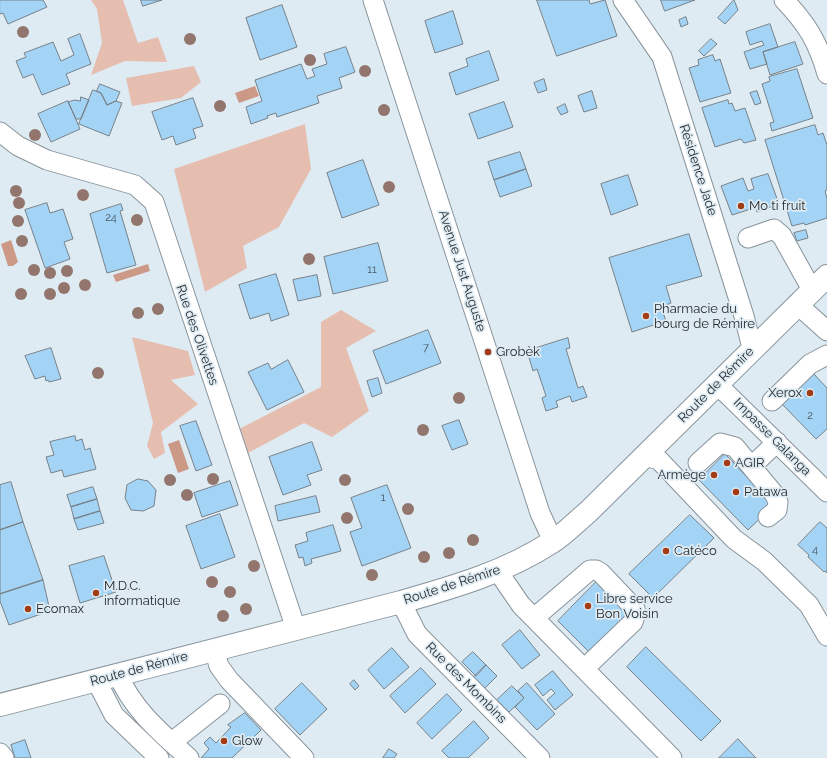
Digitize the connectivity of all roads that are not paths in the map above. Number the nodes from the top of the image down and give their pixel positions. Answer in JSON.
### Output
{"nodes":[{"id":1,"x":373,"y":0,"type":"edge"},
{"id":2,"x":623,"y":0,"type":"edge"},
{"id":3,"x":784,"y":0,"type":"edge"},
{"id":4,"x":827,"y":74,"type":"edge"},
{"id":5,"x":0,"y":132,"type":"edge"},
{"id":6,"x":748,"y":238,"type":"dead end"},
{"id":7,"x":812,"y":290,"type":"edge"},
{"id":8,"x":827,"y":331,"type":"edge"},
{"id":9,"x":752,"y":348,"type":"junction"},
{"id":10,"x":824,"y":361,"type":"edge"},
{"id":11,"x":714,"y":388,"type":"junction"},
{"id":12,"x":772,"y":401,"type":"dead end"},
{"id":13,"x":777,"y":442,"type":"junction"},
{"id":14,"x":645,"y":456,"type":"junction"},
{"id":15,"x":698,"y":463,"type":"dead end"},
{"id":16,"x":752,"y":466,"type":"junction"},
{"id":17,"x":827,"y":492,"type":"edge"},
{"id":18,"x":768,"y":517,"type":"dead end"},
{"id":19,"x":553,"y":541,"type":"junction"},
{"id":20,"x":497,"y":570,"type":"junction"},
{"id":21,"x":401,"y":602,"type":"junction"},
{"id":22,"x":534,"y":618,"type":"junction"},
{"id":23,"x":296,"y":629,"type":"junction"},
{"id":24,"x":827,"y":636,"type":"edge"},
{"id":25,"x":214,"y":649,"type":"junction"},
{"id":26,"x":584,"y":669,"type":"junction"},
{"id":27,"x":118,"y":674,"type":"junction"},
{"id":28,"x":96,"y":680,"type":"junction"},
{"id":29,"x":220,"y":704,"type":"dead end"},
{"id":30,"x":0,"y":705,"type":"edge"},
{"id":31,"x":172,"y":742,"type":"junction"},
{"id":32,"x":0,"y":754,"type":"edge"},
{"id":33,"x":4,"y":758,"type":"edge"},
{"id":34,"x":159,"y":758,"type":"edge"},
{"id":35,"x":189,"y":758,"type":"edge"},
{"id":36,"x":304,"y":758,"type":"edge"},
{"id":37,"x":540,"y":758,"type":"edge"},
{"id":38,"x":672,"y":758,"type":"edge"}],
"edges":[{"from":1,"to":19,"type":"street","name":"Avenue Just Auguste"},
{"from":2,"to":9,"type":"street","name":"Résidence Jade"},
{"from":3,"to":4,"type":"street"},
{"from":5,"to":23,"type":"street","name":"Rue des Olivettes"},
{"from":6,"to":7,"type":"street"},
{"from":7,"to":8,"type":"street"},
{"from":7,"to":9,"type":"main road","name":"Route de Rémire"},
{"from":9,"to":11,"type":"main road","name":"Route de Rémire"},
{"from":10,"to":12,"type":"street"},
{"from":11,"to":13,"type":"street","name":"Impasse Galanga"},
{"from":11,"to":14,"type":"main road","name":"Route de Rémire"},
{"from":13,"to":16,"type":"street"},
{"from":13,"to":17,"type":"street","name":"Impasse Galanga"},
{"from":14,"to":19,"type":"main road","name":"Route de Rémire"},
{"from":14,"to":24,"type":"street"},
{"from":15,"to":16,"type":"street"},
{"from":16,"to":18,"type":"street"},
{"from":19,"to":20,"type":"main road","name":"Route de Rémire"},
{"from":20,"to":21,"type":"main road","name":"Route de Rémire"},
{"from":20,"to":22,"type":"street"},
{"from":21,"to":23,"type":"main road","name":"Route de Rémire"},
{"from":21,"to":37,"type":"street","name":"Rue des Mombins"},
{"from":22,"to":26,"type":"street"},
{"from":22,"to":26,"type":"street"},
{"from":23,"to":25,"type":"main road","name":"Route de Rémire"},
{"from":25,"to":27,"type":"main road","name":"Route de Rémire"},
{"from":25,"to":36,"type":"street"},
{"from":26,"to":38,"type":"street"},
{"from":27,"to":28,"type":"main road","name":"Route de Rémire"},
{"from":27,"to":31,"type":"street"},
{"from":28,"to":30,"type":"main road","name":"Route de Rémire"},
{"from":28,"to":34,"type":"street"},
{"from":29,"to":31,"type":"street"},
{"from":31,"to":35,"type":"street"},
{"from":32,"to":33,"type":"street"}]}
